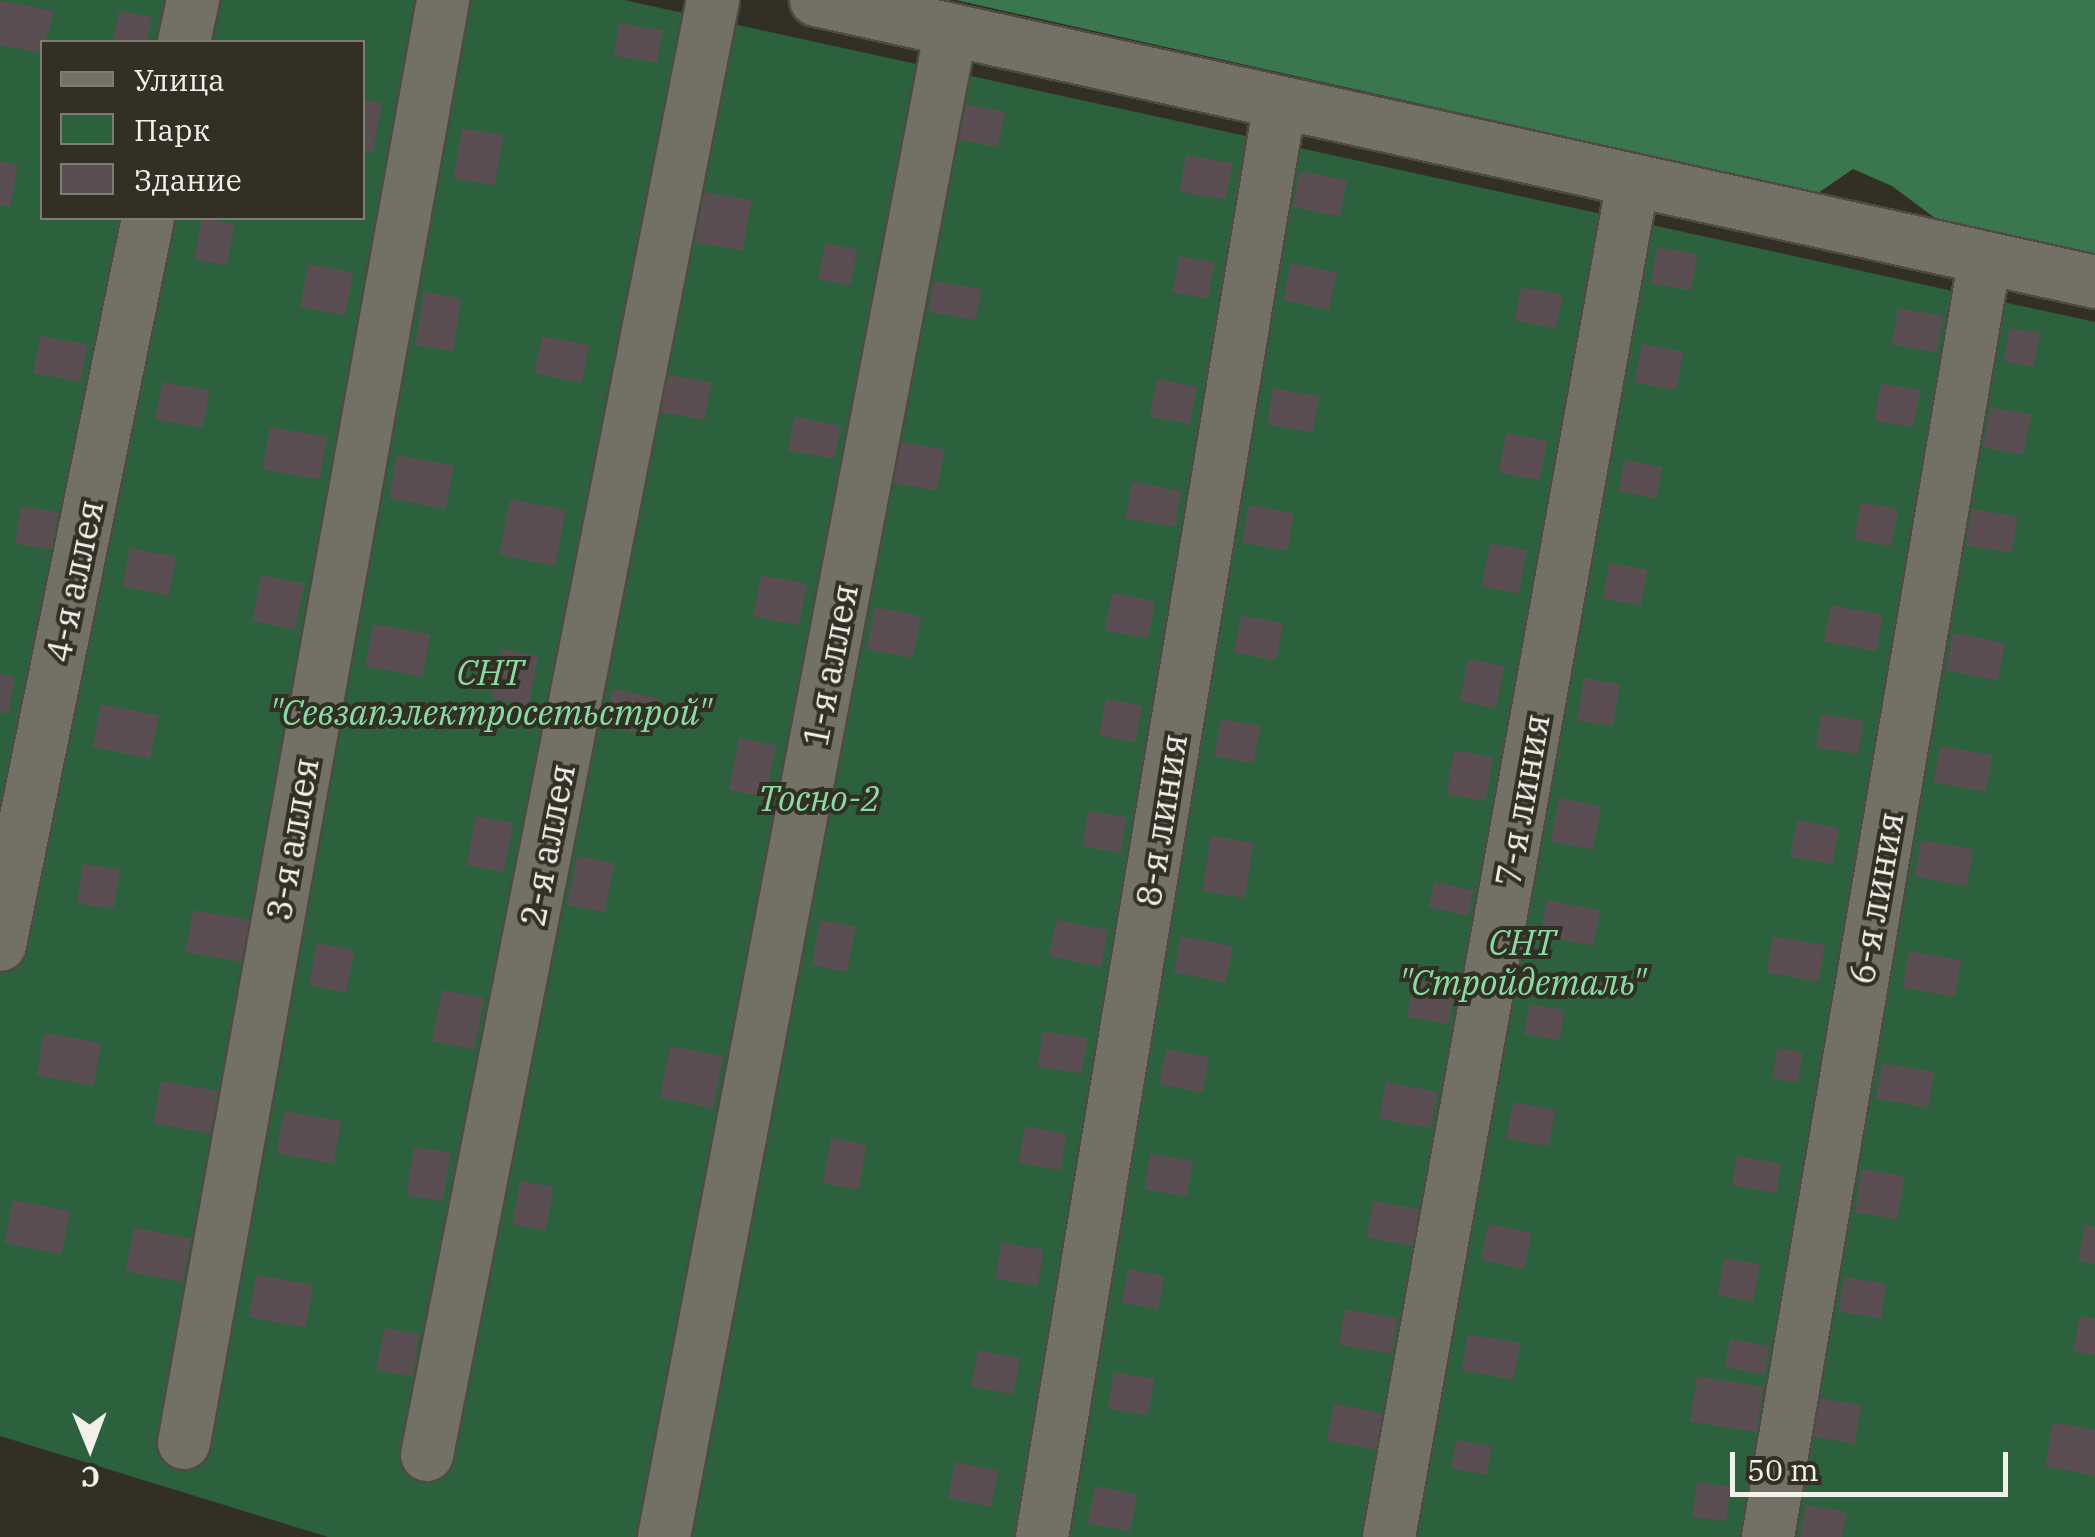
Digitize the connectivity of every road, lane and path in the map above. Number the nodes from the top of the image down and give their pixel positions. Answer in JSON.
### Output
{"nodes":[{"id":1,"x":193,"y":0,"type":"edge"},
{"id":2,"x":442,"y":0,"type":"edge"},
{"id":3,"x":713,"y":0,"type":"edge"},
{"id":4,"x":816,"y":0,"type":"edge"},
{"id":5,"x":951,"y":30,"type":"junction"},
{"id":6,"x":184,"y":40,"type":"edge"},
{"id":7,"x":1280,"y":103,"type":"junction"},
{"id":8,"x":1633,"y":181,"type":"junction"},
{"id":9,"x":148,"y":220,"type":"edge"},
{"id":10,"x":1984,"y":258,"type":"junction"},
{"id":11,"x":2095,"y":282,"type":"edge"},
{"id":12,"x":0,"y":944,"type":"edge"},
{"id":13,"x":184,"y":1443,"type":"dead end"},
{"id":14,"x":427,"y":1455,"type":"dead end"},
{"id":15,"x":664,"y":1537,"type":"edge"},
{"id":16,"x":1042,"y":1537,"type":"edge"},
{"id":17,"x":1389,"y":1537,"type":"edge"},
{"id":18,"x":1768,"y":1537,"type":"edge"}],
"edges":[{"from":1,"to":6,"type":"street"},
{"from":2,"to":13,"type":"street","name":"3-я аллея"},
{"from":3,"to":14,"type":"street","name":"2-я аллея"},
{"from":4,"to":5,"type":"street"},
{"from":5,"to":7,"type":"street"},
{"from":5,"to":15,"type":"street","name":"1-я аллея"},
{"from":7,"to":8,"type":"street"},
{"from":7,"to":16,"type":"street","name":"8-я линия"},
{"from":8,"to":10,"type":"street"},
{"from":8,"to":17,"type":"street","name":"7-я линия"},
{"from":9,"to":12,"type":"street","name":"4-я аллея"},
{"from":10,"to":11,"type":"street"},
{"from":10,"to":18,"type":"street","name":"6-я линия"}]}
